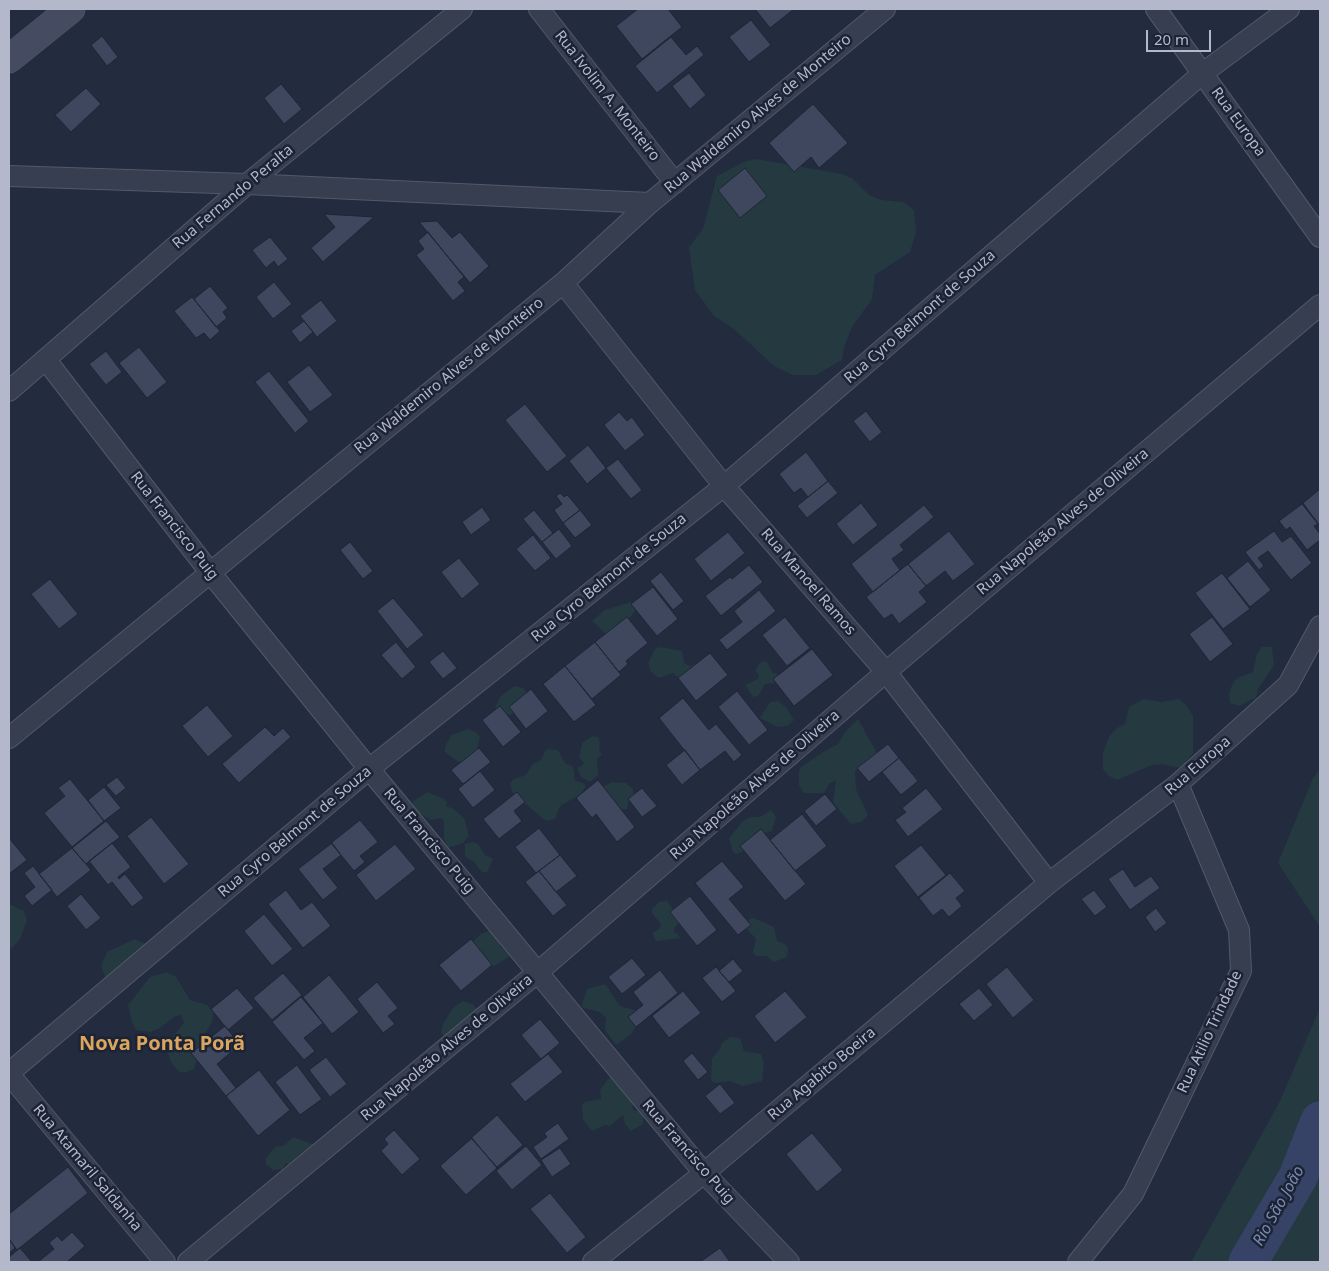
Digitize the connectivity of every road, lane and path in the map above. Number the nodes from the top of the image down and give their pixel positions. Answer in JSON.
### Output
{"nodes":[{"id":1,"x":71,"y":9,"type":"edge"},
{"id":2,"x":462,"y":9,"type":"edge"},
{"id":3,"x":539,"y":9,"type":"edge"},
{"id":4,"x":885,"y":9,"type":"edge"},
{"id":5,"x":1156,"y":9,"type":"edge"},
{"id":6,"x":1289,"y":9,"type":"edge"},
{"id":7,"x":9,"y":60,"type":"edge"},
{"id":8,"x":1203,"y":73,"type":"junction"},
{"id":9,"x":9,"y":176,"type":"edge"},
{"id":10,"x":675,"y":183,"type":"junction"},
{"id":11,"x":247,"y":184,"type":"junction"},
{"id":12,"x":650,"y":204,"type":"junction"},
{"id":13,"x":1320,"y":236,"type":"edge"},
{"id":14,"x":563,"y":283,"type":"junction"},
{"id":15,"x":1320,"y":305,"type":"edge"},
{"id":16,"x":46,"y":360,"type":"junction"},
{"id":17,"x":9,"y":391,"type":"edge"},
{"id":18,"x":724,"y":486,"type":"junction"},
{"id":19,"x":209,"y":571,"type":"junction"},
{"id":20,"x":1320,"y":626,"type":"edge"},
{"id":21,"x":886,"y":672,"type":"junction"},
{"id":22,"x":9,"y":738,"type":"edge"},
{"id":23,"x":369,"y":769,"type":"junction"},
{"id":24,"x":1178,"y":784,"type":"junction"},
{"id":25,"x":1050,"y":883,"type":"junction"},
{"id":26,"x":538,"y":972,"type":"junction"},
{"id":27,"x":9,"y":1074,"type":"edge"},
{"id":28,"x":704,"y":1173,"type":"junction"},
{"id":29,"x":165,"y":1262,"type":"edge"},
{"id":30,"x":188,"y":1262,"type":"edge"},
{"id":31,"x":593,"y":1262,"type":"edge"},
{"id":32,"x":789,"y":1262,"type":"edge"},
{"id":33,"x":1078,"y":1262,"type":"edge"}],
"edges":[{"from":1,"to":7,"type":"main road"},
{"from":2,"to":11,"type":"street","name":"Rua Fernando Peralta"},
{"from":3,"to":10,"type":"street","name":"Rua Ivolim A. Monteiro"},
{"from":4,"to":10,"type":"street","name":"Rua Waldemiro Alves de Monteiro"},
{"from":5,"to":8,"type":"street","name":"Rua Europa"},
{"from":6,"to":8,"type":"street","name":"Rua Cyro Belmont de Souza"},
{"from":8,"to":13,"type":"street","name":"Rua Europa"},
{"from":8,"to":18,"type":"street","name":"Rua Cyro Belmont de Souza"},
{"from":9,"to":11,"type":"street"},
{"from":10,"to":12,"type":"street","name":"Rua Waldemiro Alves de Monteiro"},
{"from":11,"to":12,"type":"street"},
{"from":11,"to":16,"type":"street","name":"Rua Fernando Peralta"},
{"from":12,"to":14,"type":"street","name":"Rua Waldemiro Alves de Monteiro"},
{"from":14,"to":18,"type":"street","name":"Rua Manoel Ramos"},
{"from":14,"to":19,"type":"street","name":"Rua Waldemiro Alves de Monteiro"},
{"from":15,"to":21,"type":"street","name":"Rua Napoleão Alves de Oliveira"},
{"from":16,"to":17,"type":"street","name":"Rua Fernando Peralta"},
{"from":16,"to":19,"type":"street","name":"Rua Francisco Puig"},
{"from":18,"to":21,"type":"street","name":"Rua Manoel Ramos"},
{"from":18,"to":23,"type":"street","name":"Rua Cyro Belmont de Souza"},
{"from":19,"to":22,"type":"street","name":"Rua Waldemiro Alves de Monteiro"},
{"from":19,"to":23,"type":"street","name":"Rua Francisco Puig"},
{"from":20,"to":24,"type":"street","name":"Rua Europa"},
{"from":21,"to":25,"type":"street","name":"Rua Manoel Ramos"},
{"from":21,"to":26,"type":"street","name":"Rua Napoleão Alves de Oliveira"},
{"from":23,"to":26,"type":"street","name":"Rua Francisco Puig"},
{"from":23,"to":27,"type":"street","name":"Rua Cyro Belmont de Souza"},
{"from":24,"to":25,"type":"street","name":"Rua Europa"},
{"from":24,"to":33,"type":"street","name":"Rua Atilio Trindade"},
{"from":25,"to":28,"type":"street","name":"Rua Agabito Boeira"},
{"from":26,"to":28,"type":"street","name":"Rua Francisco Puig"},
{"from":26,"to":30,"type":"street","name":"Rua Napoleão Alves de Oliveira"},
{"from":27,"to":29,"type":"street","name":"Rua Atamaril Saldanha"},
{"from":28,"to":31,"type":"street","name":"Rua Agabito Boeira"},
{"from":28,"to":32,"type":"street","name":"Rua Francisco Puig"}]}
